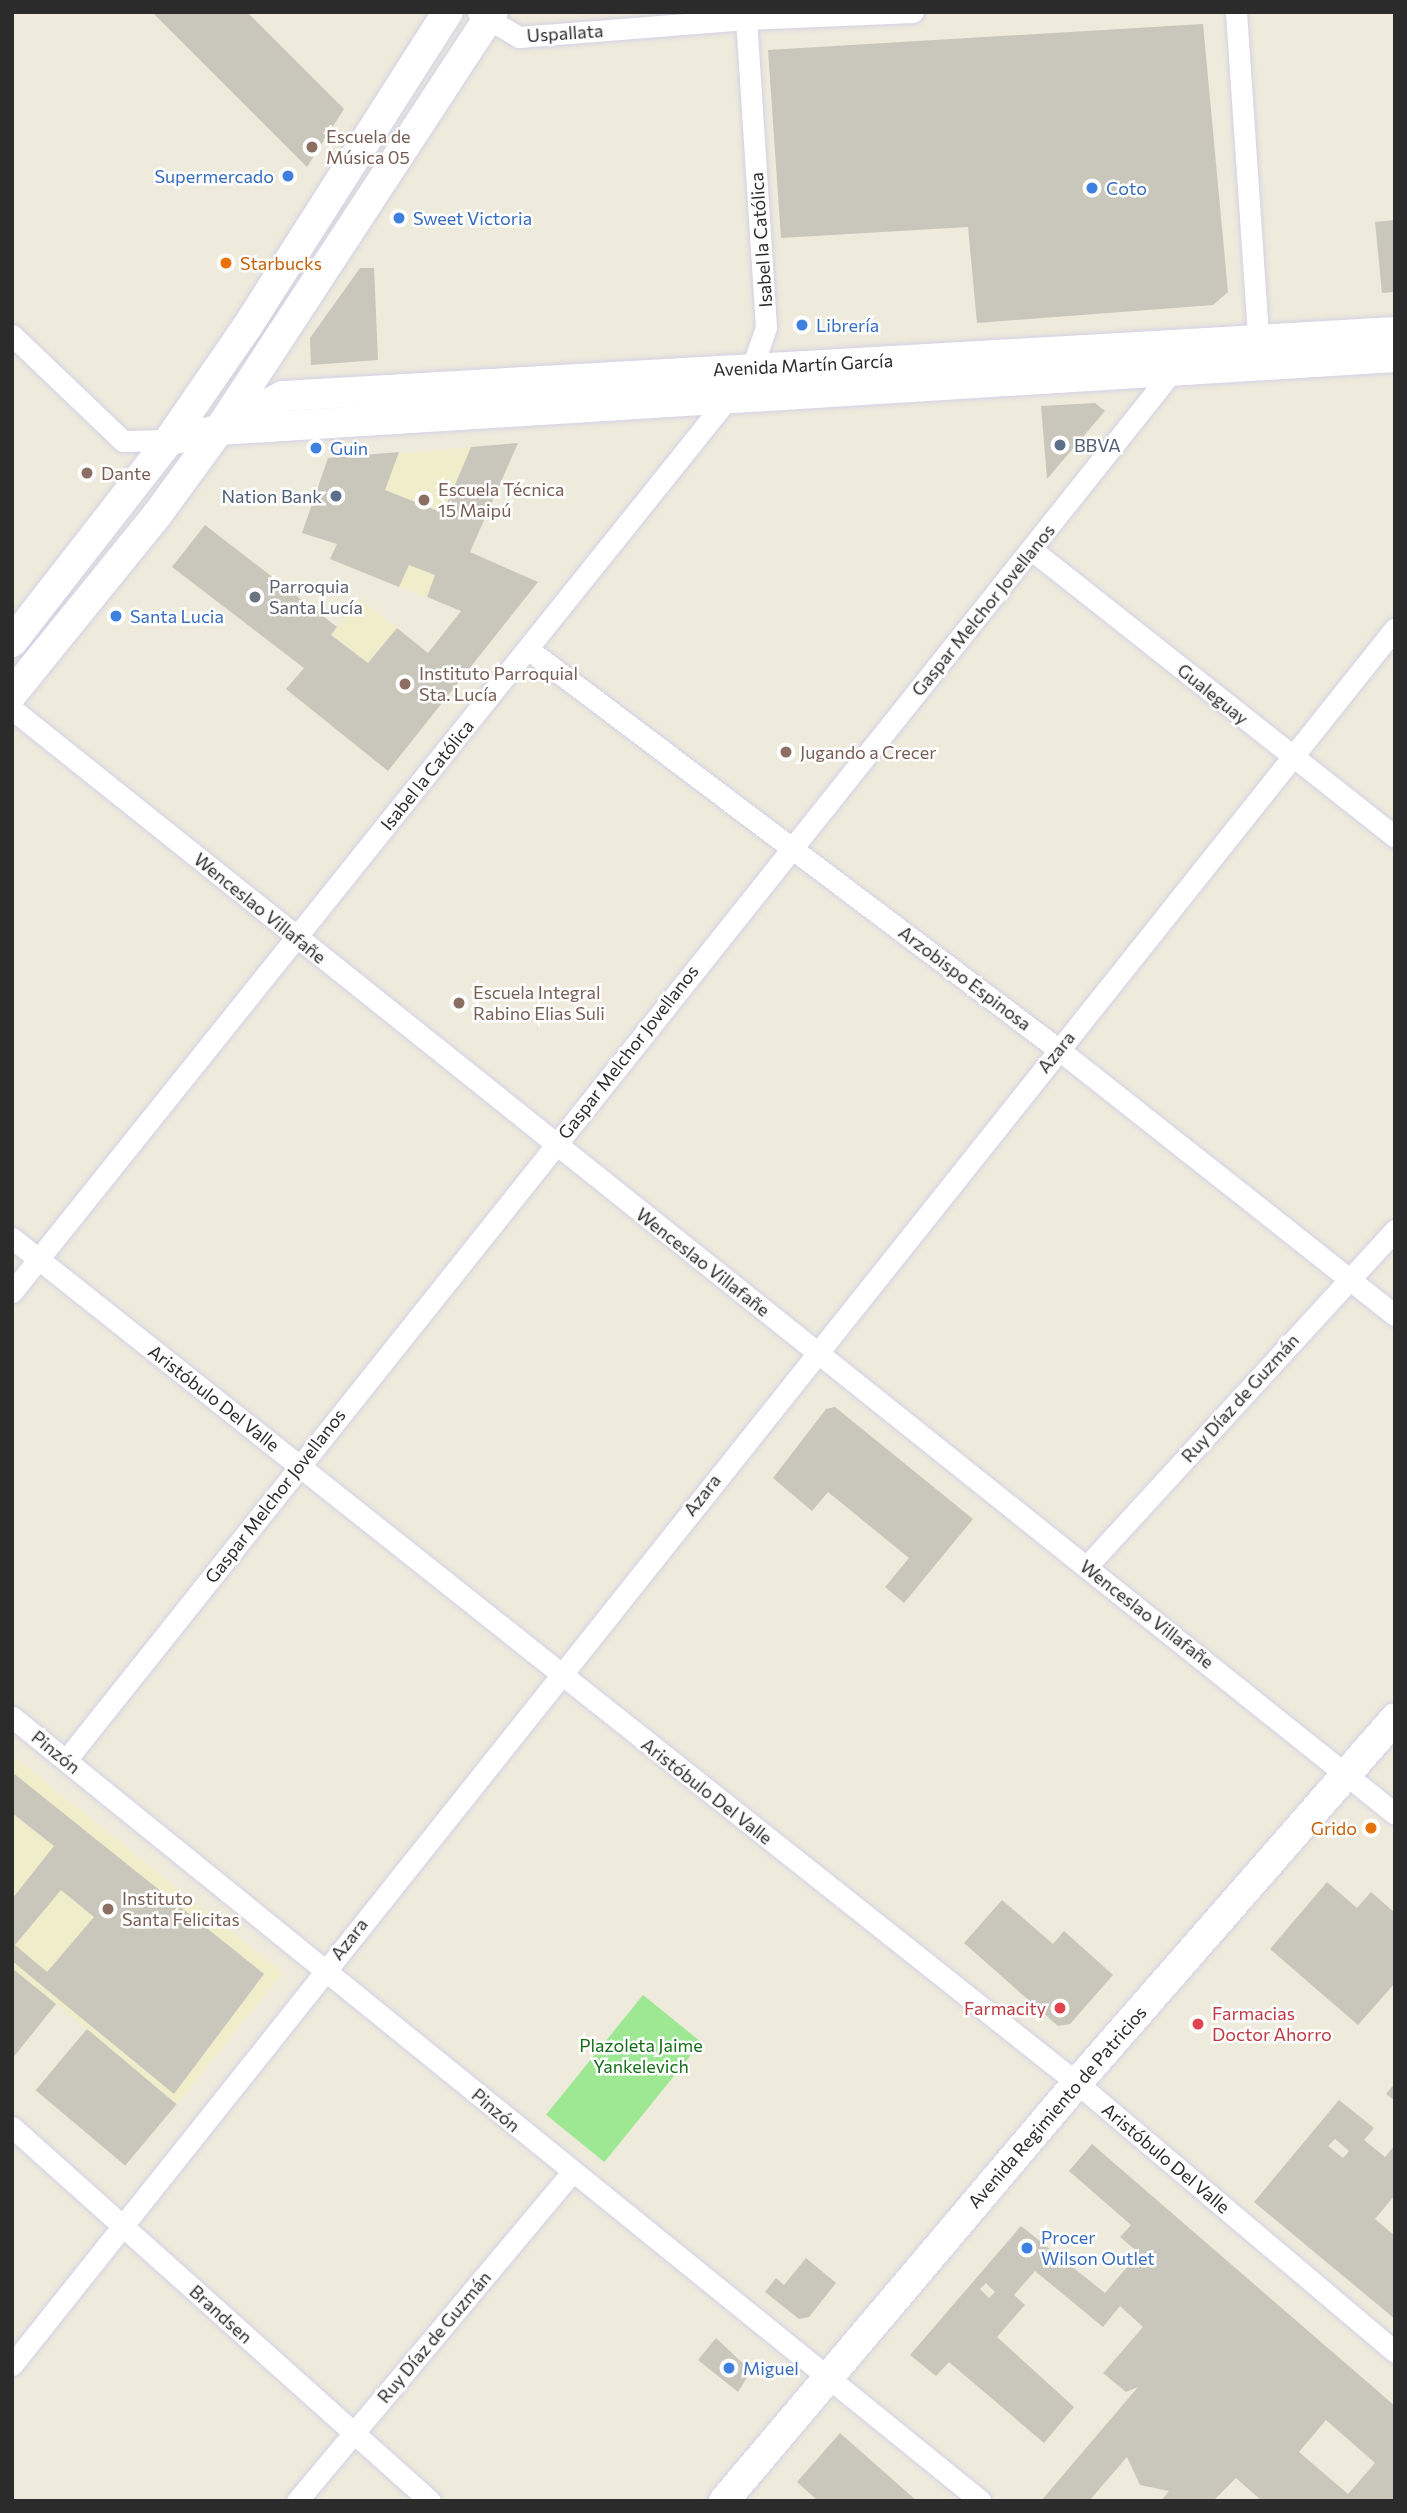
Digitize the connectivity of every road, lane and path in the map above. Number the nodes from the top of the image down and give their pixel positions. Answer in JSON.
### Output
{"nodes":[{"id":1,"x":449,"y":12,"type":"edge"},
{"id":2,"x":913,"y":12,"type":"edge"},
{"id":3,"x":1236,"y":12,"type":"edge"},
{"id":4,"x":486,"y":15,"type":"edge"},
{"id":5,"x":746,"y":19,"type":"junction"},
{"id":6,"x":1395,"y":332,"type":"edge"},
{"id":7,"x":12,"y":335,"type":"edge"},
{"id":8,"x":1190,"y":344,"type":"junction"},
{"id":9,"x":1259,"y":353,"type":"junction"},
{"id":10,"x":1395,"y":358,"type":"edge"},
{"id":11,"x":752,"y":368,"type":"junction"},
{"id":12,"x":1174,"y":371,"type":"junction"},
{"id":13,"x":726,"y":397,"type":"junction"},
{"id":14,"x":219,"y":430,"type":"junction"},
{"id":15,"x":169,"y":440,"type":"junction"},
{"id":16,"x":1032,"y":550,"type":"junction"},
{"id":17,"x":1395,"y":628,"type":"edge"},
{"id":18,"x":12,"y":642,"type":"edge"},
{"id":19,"x":529,"y":650,"type":"junction"},
{"id":20,"x":12,"y":694,"type":"edge"},
{"id":21,"x":12,"y":709,"type":"edge"},
{"id":22,"x":1290,"y":756,"type":"junction"},
{"id":23,"x":1395,"y":837,"type":"edge"},
{"id":24,"x":790,"y":846,"type":"junction"},
{"id":25,"x":296,"y":937,"type":"junction"},
{"id":26,"x":1058,"y":1049,"type":"junction"},
{"id":27,"x":555,"y":1145,"type":"junction"},
{"id":28,"x":1395,"y":1230,"type":"edge"},
{"id":29,"x":12,"y":1238,"type":"edge"},
{"id":30,"x":38,"y":1260,"type":"junction"},
{"id":31,"x":1350,"y":1277,"type":"junction"},
{"id":32,"x":12,"y":1292,"type":"edge"},
{"id":33,"x":1395,"y":1315,"type":"edge"},
{"id":34,"x":816,"y":1351,"type":"junction"},
{"id":35,"x":299,"y":1465,"type":"junction"},
{"id":36,"x":1087,"y":1566,"type":"junction"},
{"id":37,"x":559,"y":1675,"type":"junction"},
{"id":38,"x":12,"y":1717,"type":"edge"},
{"id":39,"x":1395,"y":1718,"type":"edge"},
{"id":40,"x":66,"y":1760,"type":"junction"},
{"id":41,"x":1347,"y":1772,"type":"junction"},
{"id":42,"x":1395,"y":1814,"type":"edge"},
{"id":43,"x":326,"y":1969,"type":"junction"},
{"id":44,"x":1077,"y":2083,"type":"junction"},
{"id":45,"x":12,"y":2127,"type":"edge"},
{"id":46,"x":570,"y":2173,"type":"junction"},
{"id":47,"x":121,"y":2224,"type":"junction"},
{"id":48,"x":1395,"y":2352,"type":"edge"},
{"id":49,"x":12,"y":2365,"type":"edge"},
{"id":50,"x":829,"y":2379,"type":"junction"},
{"id":51,"x":354,"y":2432,"type":"junction"},
{"id":52,"x":297,"y":2501,"type":"edge"},
{"id":53,"x":430,"y":2501,"type":"edge"},
{"id":54,"x":724,"y":2501,"type":"edge"},
{"id":55,"x":981,"y":2501,"type":"edge"}],
"edges":[{"from":1,"to":15,"type":"main road"},
{"from":2,"to":5,"type":"street","name":"Uspallata"},
{"from":3,"to":9,"type":"street"},
{"from":4,"to":5,"type":"street","name":"Uspallata"},
{"from":4,"to":14,"type":"main road"},
{"from":5,"to":11,"type":"street","name":"Isabel la Católica"},
{"from":6,"to":9,"type":"main road","name":"Avenida Martín García"},
{"from":7,"to":15,"type":"street"},
{"from":8,"to":9,"type":"main road","name":"Avenida Martín García"},
{"from":8,"to":11,"type":"main road","name":"Avenida Martín García"},
{"from":8,"to":12,"type":"street","name":"Gaspar Melchor Jovellanos"},
{"from":9,"to":10,"type":"main road","name":"Avenida Martín García"},
{"from":9,"to":12,"type":"main road","name":"Avenida Martín García"},
{"from":11,"to":13,"type":"street","name":"Isabel la Católica"},
{"from":11,"to":14,"type":"main road","name":"Avenida Martín García"},
{"from":12,"to":13,"type":"main road","name":"Avenida Martín García"},
{"from":12,"to":16,"type":"street","name":"Gaspar Melchor Jovellanos"},
{"from":13,"to":14,"type":"main road","name":"Avenida Martín García"},
{"from":13,"to":19,"type":"street","name":"Isabel la Católica"},
{"from":14,"to":15,"type":"main road","name":"Avenida Martín García"},
{"from":14,"to":20,"type":"main road"},
{"from":15,"to":18,"type":"main road"},
{"from":16,"to":22,"type":"street","name":"Gualeguay"},
{"from":16,"to":24,"type":"street","name":"Gaspar Melchor Jovellanos"},
{"from":17,"to":22,"type":"street","name":"Azara"},
{"from":19,"to":24,"type":"street","name":"Arzobispo Espinosa"},
{"from":19,"to":25,"type":"street","name":"Isabel la Católica"},
{"from":21,"to":25,"type":"street","name":"Wenceslao Villafañe"},
{"from":22,"to":23,"type":"street","name":"Gualeguay"},
{"from":22,"to":26,"type":"street","name":"Azara"},
{"from":24,"to":26,"type":"street","name":"Arzobispo Espinosa"},
{"from":24,"to":27,"type":"street","name":"Gaspar Melchor Jovellanos"},
{"from":25,"to":27,"type":"street","name":"Wenceslao Villafañe"},
{"from":25,"to":30,"type":"street","name":"Isabel la Católica"},
{"from":26,"to":31,"type":"street","name":"Arzobispo Espinosa"},
{"from":26,"to":34,"type":"street","name":"Azara"},
{"from":27,"to":34,"type":"street","name":"Wenceslao Villafañe"},
{"from":27,"to":35,"type":"street","name":"Gaspar Melchor Jovellanos"},
{"from":28,"to":31,"type":"street","name":"Ruy Díaz de Guzmán"},
{"from":29,"to":30,"type":"street","name":"Aristóbulo Del Valle"},
{"from":30,"to":32,"type":"street","name":"Isabel la Católica"},
{"from":30,"to":35,"type":"street","name":"Aristóbulo Del Valle"},
{"from":31,"to":33,"type":"street","name":"Arzobispo Espinosa"},
{"from":31,"to":36,"type":"street","name":"Ruy Díaz de Guzmán"},
{"from":34,"to":36,"type":"street","name":"Wenceslao Villafañe"},
{"from":34,"to":37,"type":"street","name":"Azara"},
{"from":35,"to":37,"type":"street","name":"Aristóbulo Del Valle"},
{"from":35,"to":40,"type":"street","name":"Gaspar Melchor Jovellanos"},
{"from":36,"to":41,"type":"street","name":"Wenceslao Villafañe"},
{"from":37,"to":43,"type":"street","name":"Azara"},
{"from":37,"to":44,"type":"street","name":"Aristóbulo Del Valle"},
{"from":38,"to":40,"type":"street","name":"Pinzón"},
{"from":39,"to":41,"type":"main road","name":"Avenida Regimiento de Patricios"},
{"from":40,"to":43,"type":"street","name":"Pinzón"},
{"from":41,"to":42,"type":"street","name":"Wenceslao Villafañe"},
{"from":41,"to":44,"type":"main road","name":"Avenida Regimiento de Patricios"},
{"from":43,"to":46,"type":"street","name":"Pinzón"},
{"from":43,"to":47,"type":"street","name":"Azara"},
{"from":44,"to":48,"type":"street","name":"Aristóbulo Del Valle"},
{"from":44,"to":50,"type":"main road","name":"Avenida Regimiento de Patricios"},
{"from":45,"to":47,"type":"street","name":"Brandsen"},
{"from":46,"to":50,"type":"street","name":"Pinzón"},
{"from":46,"to":51,"type":"street","name":"Ruy Díaz de Guzmán"},
{"from":47,"to":49,"type":"street","name":"Azara"},
{"from":47,"to":51,"type":"street","name":"Brandsen"},
{"from":50,"to":54,"type":"main road","name":"Avenida Regimiento de Patricios"},
{"from":50,"to":55,"type":"street","name":"Pinzón"},
{"from":51,"to":52,"type":"street","name":"Ruy Díaz de Guzmán"},
{"from":51,"to":53,"type":"street","name":"Brandsen"}]}
